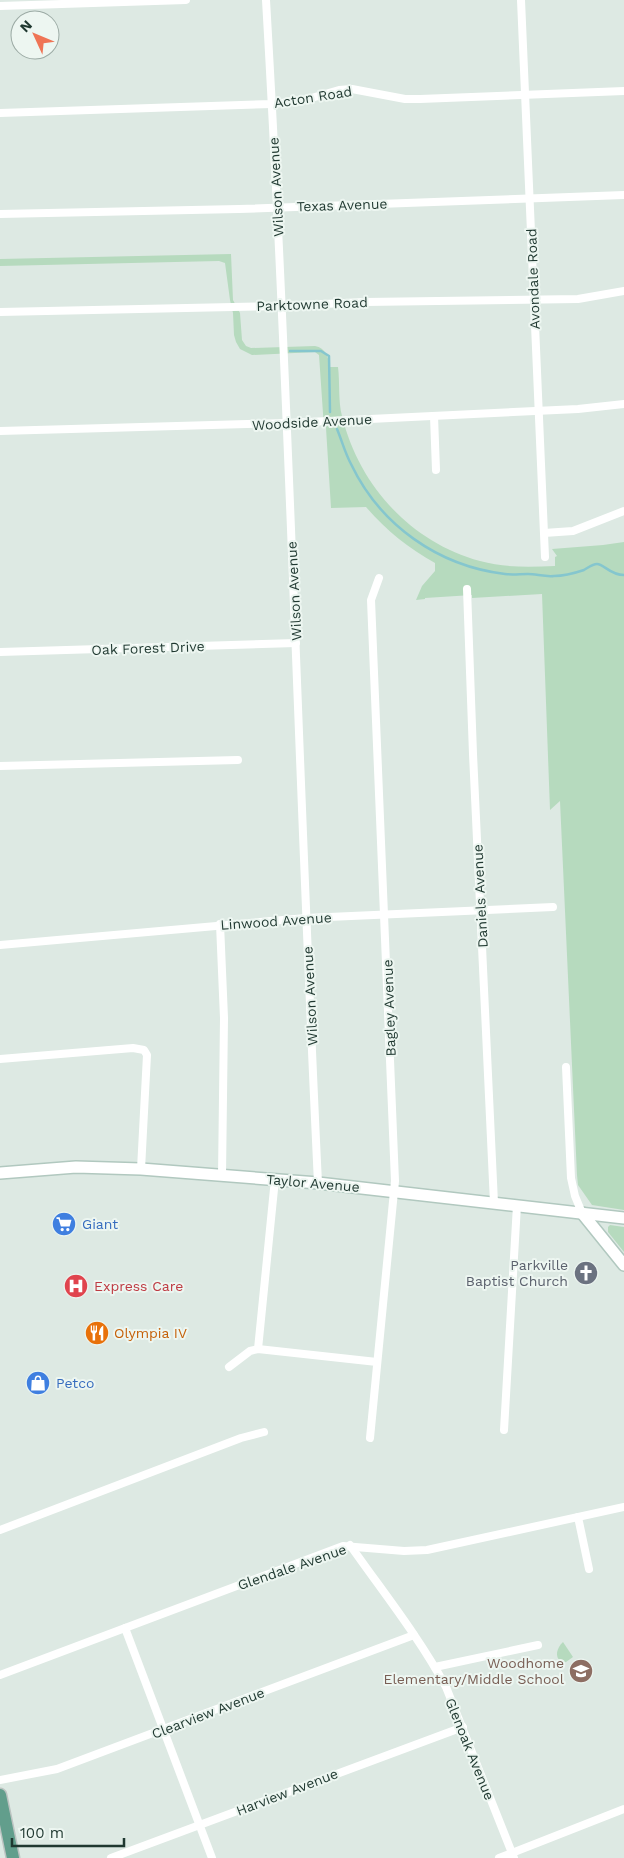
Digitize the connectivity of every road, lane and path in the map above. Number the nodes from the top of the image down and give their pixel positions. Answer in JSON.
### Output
{"nodes":[{"id":1,"x":186,"y":0,"type":"edge"},
{"id":2,"x":266,"y":0,"type":"edge"},
{"id":3,"x":521,"y":0,"type":"edge"},
{"id":4,"x":0,"y":6,"type":"edge"},
{"id":5,"x":624,"y":91,"type":"edge"},
{"id":6,"x":525,"y":96,"type":"junction"},
{"id":7,"x":272,"y":104,"type":"junction"},
{"id":8,"x":0,"y":113,"type":"edge"},
{"id":9,"x":624,"y":195,"type":"edge"},
{"id":10,"x":530,"y":198,"type":"junction"},
{"id":11,"x":277,"y":207,"type":"junction"},
{"id":12,"x":0,"y":214,"type":"edge"},
{"id":13,"x":624,"y":290,"type":"edge"},
{"id":14,"x":534,"y":300,"type":"junction"},
{"id":15,"x":282,"y":306,"type":"junction"},
{"id":16,"x":0,"y":312,"type":"edge"},
{"id":17,"x":624,"y":404,"type":"edge"},
{"id":18,"x":537,"y":411,"type":"junction"},
{"id":19,"x":434,"y":416,"type":"junction"},
{"id":20,"x":286,"y":423,"type":"junction"},
{"id":21,"x":0,"y":431,"type":"edge"},
{"id":22,"x":436,"y":470,"type":"dead end"},
{"id":23,"x":624,"y":511,"type":"edge"},
{"id":24,"x":544,"y":533,"type":"junction"},
{"id":25,"x":545,"y":557,"type":"dead end"},
{"id":26,"x":379,"y":578,"type":"dead end"},
{"id":27,"x":467,"y":588,"type":"dead end"},
{"id":28,"x":296,"y":643,"type":"junction"},
{"id":29,"x":0,"y":652,"type":"edge"},
{"id":30,"x":238,"y":760,"type":"dead end"},
{"id":31,"x":0,"y":766,"type":"edge"},
{"id":32,"x":553,"y":907,"type":"dead end"},
{"id":33,"x":481,"y":910,"type":"junction"},
{"id":34,"x":385,"y":915,"type":"junction"},
{"id":35,"x":306,"y":918,"type":"junction"},
{"id":36,"x":220,"y":924,"type":"junction"},
{"id":37,"x":0,"y":945,"type":"edge"},
{"id":38,"x":0,"y":1059,"type":"edge"},
{"id":39,"x":566,"y":1067,"type":"dead end"},
{"id":40,"x":141,"y":1169,"type":"junction"},
{"id":41,"x":0,"y":1173,"type":"edge"},
{"id":42,"x":222,"y":1175,"type":"junction"},
{"id":43,"x":275,"y":1180,"type":"junction"},
{"id":44,"x":318,"y":1183,"type":"junction"},
{"id":45,"x":394,"y":1191,"type":"junction"},
{"id":46,"x":494,"y":1203,"type":"junction"},
{"id":47,"x":517,"y":1205,"type":"junction"},
{"id":48,"x":582,"y":1213,"type":"junction"},
{"id":49,"x":624,"y":1218,"type":"edge"},
{"id":50,"x":624,"y":1265,"type":"edge"},
{"id":51,"x":258,"y":1349,"type":"junction"},
{"id":52,"x":377,"y":1362,"type":"junction"},
{"id":53,"x":229,"y":1367,"type":"dead end"},
{"id":54,"x":504,"y":1430,"type":"dead end"},
{"id":55,"x":264,"y":1432,"type":"dead end"},
{"id":56,"x":370,"y":1438,"type":"dead end"},
{"id":57,"x":624,"y":1507,"type":"edge"},
{"id":58,"x":578,"y":1517,"type":"junction"},
{"id":59,"x":0,"y":1530,"type":"edge"},
{"id":60,"x":350,"y":1545,"type":"junction"},
{"id":61,"x":590,"y":1569,"type":"dead end"},
{"id":62,"x":125,"y":1628,"type":"junction"},
{"id":63,"x":414,"y":1635,"type":"junction"},
{"id":64,"x":538,"y":1645,"type":"dead end"},
{"id":65,"x":435,"y":1666,"type":"junction"},
{"id":66,"x":0,"y":1675,"type":"edge"},
{"id":67,"x":463,"y":1727,"type":"junction"},
{"id":68,"x":164,"y":1730,"type":"junction"},
{"id":69,"x":0,"y":1780,"type":"edge"},
{"id":70,"x":0,"y":1795,"type":"edge"},
{"id":71,"x":624,"y":1809,"type":"edge"},
{"id":72,"x":200,"y":1825,"type":"junction"},
{"id":73,"x":3,"y":1827,"type":"edge"},
{"id":74,"x":513,"y":1856,"type":"edge"},
{"id":75,"x":13,"y":1858,"type":"edge"},
{"id":76,"x":111,"y":1858,"type":"edge"},
{"id":77,"x":212,"y":1858,"type":"edge"},
{"id":78,"x":499,"y":1858,"type":"edge"}],
"edges":[{"from":1,"to":4,"type":"street"},
{"from":2,"to":7,"type":"street","name":"Wilson Avenue"},
{"from":3,"to":6,"type":"street","name":"Avondale Road"},
{"from":5,"to":6,"type":"street","name":"Acton Road"},
{"from":6,"to":7,"type":"street","name":"Acton Road"},
{"from":6,"to":10,"type":"street","name":"Avondale Road"},
{"from":7,"to":8,"type":"street","name":"Acton Road"},
{"from":7,"to":11,"type":"street","name":"Wilson Avenue"},
{"from":9,"to":10,"type":"street","name":"Texas Avenue"},
{"from":10,"to":11,"type":"street","name":"Texas Avenue"},
{"from":10,"to":14,"type":"street","name":"Avondale Road"},
{"from":11,"to":12,"type":"street","name":"Texas Avenue"},
{"from":11,"to":15,"type":"street","name":"Wilson Avenue"},
{"from":13,"to":14,"type":"street","name":"Parktowne Road"},
{"from":14,"to":15,"type":"street","name":"Parktowne Road"},
{"from":14,"to":18,"type":"street","name":"Avondale Road"},
{"from":15,"to":16,"type":"street","name":"Parktowne Road"},
{"from":15,"to":20,"type":"street","name":"Wilson Avenue"},
{"from":17,"to":18,"type":"street","name":"Woodside Avenue"},
{"from":18,"to":19,"type":"street","name":"Woodside Avenue"},
{"from":18,"to":24,"type":"street","name":"Avondale Road"},
{"from":19,"to":20,"type":"street","name":"Woodside Avenue"},
{"from":19,"to":22,"type":"street"},
{"from":20,"to":21,"type":"street","name":"Woodside Avenue"},
{"from":20,"to":28,"type":"street","name":"Wilson Avenue"},
{"from":23,"to":24,"type":"street"},
{"from":24,"to":25,"type":"street","name":"Avondale Road"},
{"from":26,"to":34,"type":"street","name":"Bagley Avenue"},
{"from":27,"to":33,"type":"street","name":"Daniels Avenue"},
{"from":28,"to":29,"type":"street","name":"Oak Forest Drive"},
{"from":28,"to":35,"type":"street","name":"Wilson Avenue"},
{"from":30,"to":31,"type":"street"},
{"from":32,"to":33,"type":"street","name":"Linwood Avenue"},
{"from":33,"to":34,"type":"street","name":"Linwood Avenue"},
{"from":33,"to":46,"type":"street","name":"Daniels Avenue"},
{"from":34,"to":35,"type":"street","name":"Linwood Avenue"},
{"from":34,"to":45,"type":"street","name":"Bagley Avenue"},
{"from":35,"to":36,"type":"street","name":"Linwood Avenue"},
{"from":35,"to":44,"type":"street","name":"Wilson Avenue"},
{"from":36,"to":37,"type":"street","name":"Linwood Avenue"},
{"from":36,"to":42,"type":"street"},
{"from":38,"to":40,"type":"street"},
{"from":39,"to":48,"type":"street"},
{"from":40,"to":41,"type":"main road","name":"Taylor Avenue"},
{"from":40,"to":42,"type":"main road","name":"Taylor Avenue"},
{"from":42,"to":43,"type":"main road","name":"Taylor Avenue"},
{"from":43,"to":44,"type":"main road","name":"Taylor Avenue"},
{"from":43,"to":51,"type":"street"},
{"from":44,"to":45,"type":"main road","name":"Taylor Avenue"},
{"from":45,"to":46,"type":"main road","name":"Taylor Avenue"},
{"from":45,"to":52,"type":"street","name":"Bagley Avenue"},
{"from":46,"to":47,"type":"main road","name":"Taylor Avenue"},
{"from":47,"to":48,"type":"main road","name":"Taylor Avenue"},
{"from":47,"to":54,"type":"street"},
{"from":48,"to":49,"type":"main road","name":"Taylor Avenue"},
{"from":48,"to":50,"type":"main road"},
{"from":51,"to":52,"type":"street"},
{"from":51,"to":53,"type":"street"},
{"from":52,"to":56,"type":"street","name":"Bagley Avenue"},
{"from":55,"to":59,"type":"street"},
{"from":57,"to":58,"type":"street","name":"Glendale Avenue"},
{"from":58,"to":60,"type":"street","name":"Glendale Avenue"},
{"from":58,"to":61,"type":"street"},
{"from":60,"to":62,"type":"street","name":"Glendale Avenue"},
{"from":60,"to":63,"type":"street","name":"Glenoak Avenue"},
{"from":62,"to":66,"type":"street","name":"Glendale Avenue"},
{"from":62,"to":68,"type":"street"},
{"from":63,"to":65,"type":"street","name":"Glenoak Avenue"},
{"from":63,"to":68,"type":"street","name":"Clearview Avenue"},
{"from":64,"to":65,"type":"street"},
{"from":65,"to":67,"type":"street","name":"Glenoak Avenue"},
{"from":67,"to":72,"type":"street","name":"Harview Avenue"},
{"from":67,"to":74,"type":"street","name":"Glenoak Avenue"},
{"from":68,"to":69,"type":"street","name":"Clearview Avenue"},
{"from":68,"to":72,"type":"street"},
{"from":70,"to":73,"type":"main road"},
{"from":71,"to":74,"type":"street"},
{"from":72,"to":76,"type":"street","name":"Harview Avenue"},
{"from":72,"to":77,"type":"street"},
{"from":73,"to":75,"type":"main road"},
{"from":74,"to":78,"type":"street"}]}
